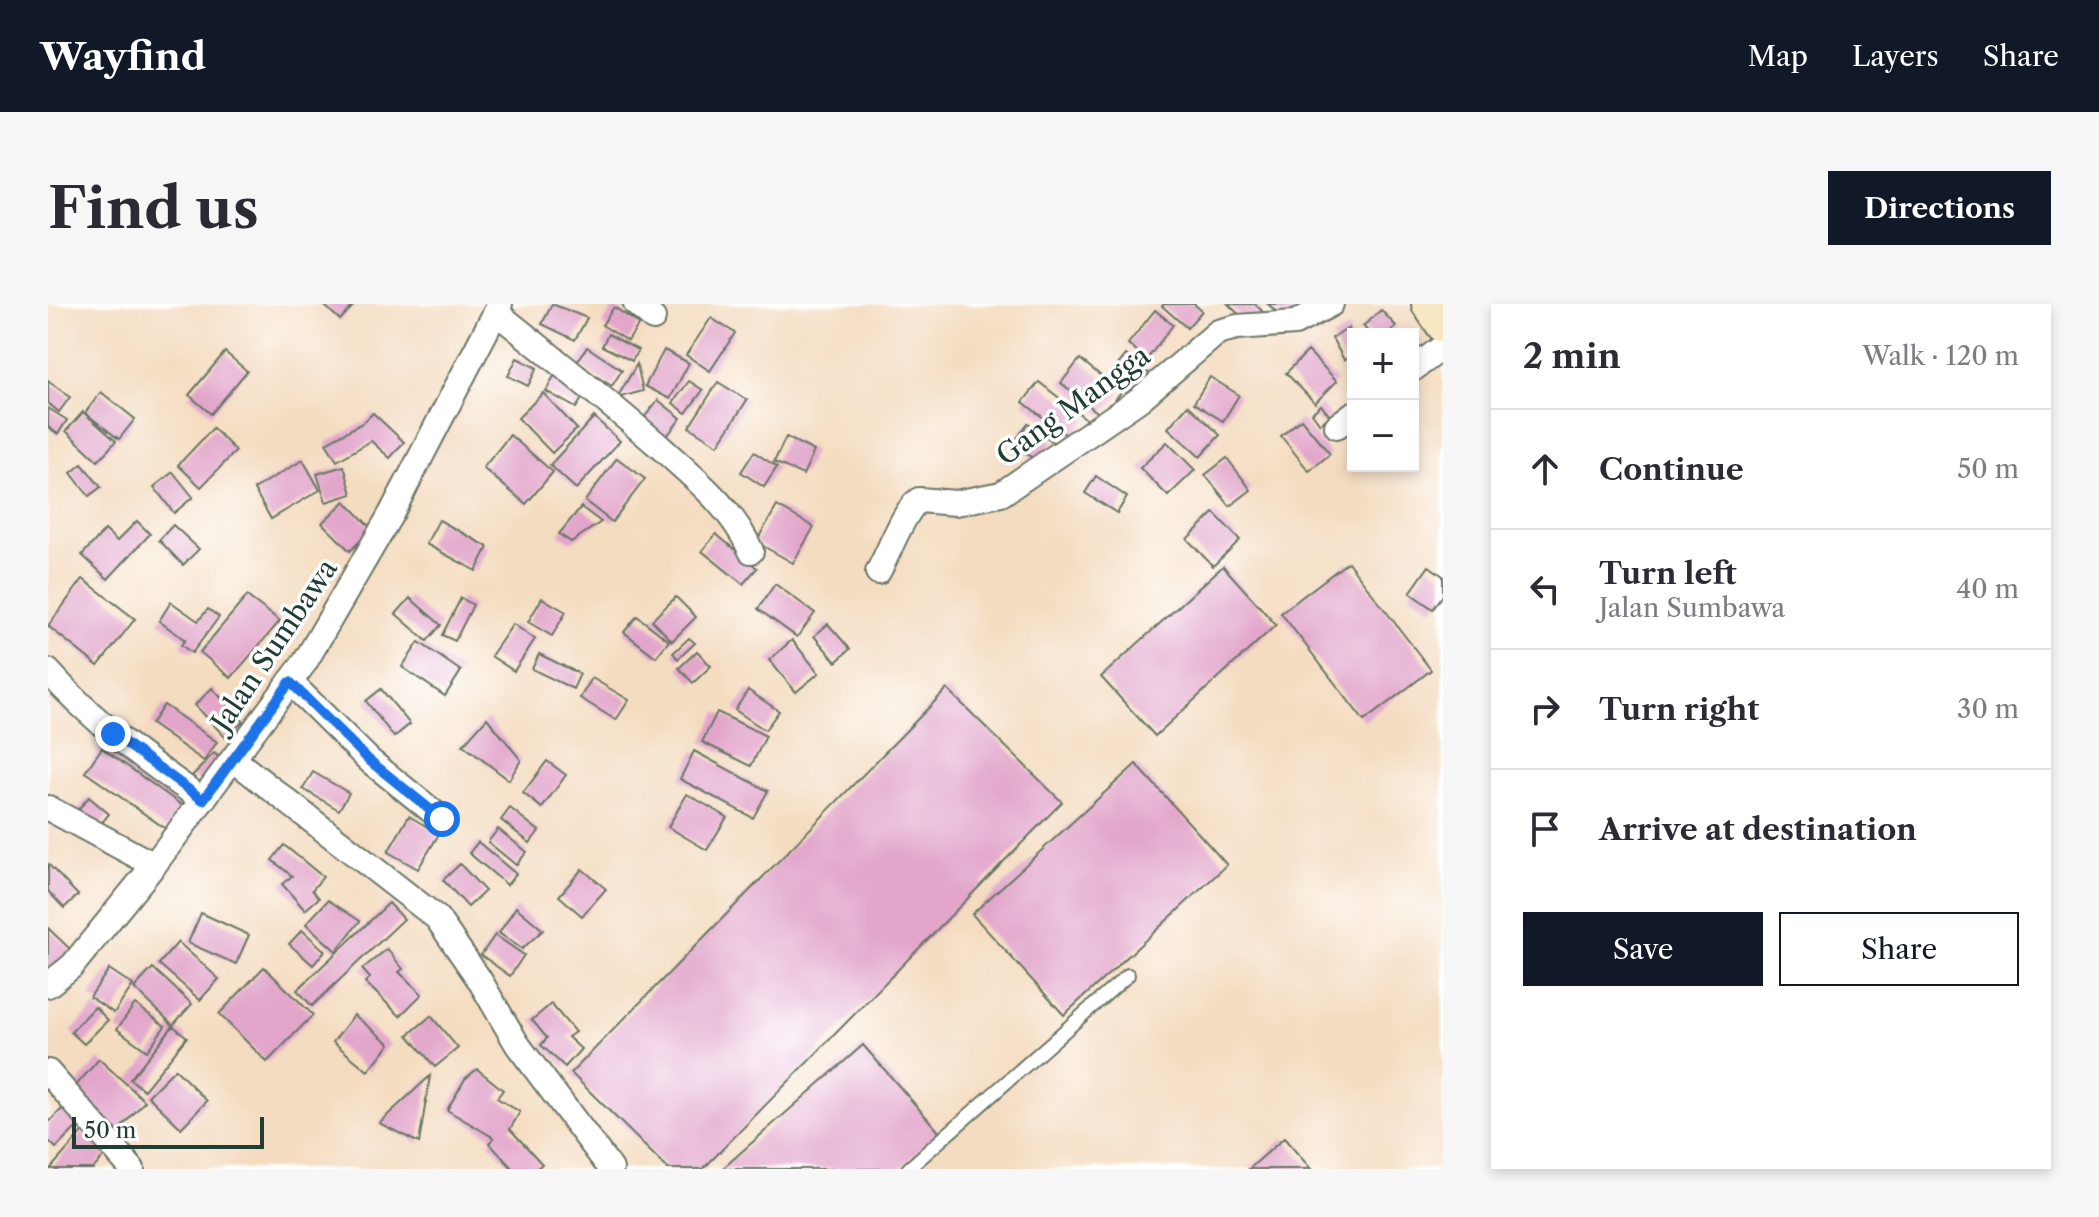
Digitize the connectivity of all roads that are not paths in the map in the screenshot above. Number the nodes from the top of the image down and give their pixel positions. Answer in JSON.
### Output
{"nodes":[{"id":1,"x":1331,"y":304,"type":"edge"},
{"id":2,"x":499,"y":309,"type":"edge"},
{"id":3,"x":1440,"y":325,"type":"edge"},
{"id":4,"x":1419,"y":359,"type":"edge"},
{"id":5,"x":751,"y":551,"type":"dead end"},
{"id":6,"x":878,"y":572,"type":"dead end"},
{"id":7,"x":48,"y":671,"type":"edge"},
{"id":8,"x":290,"y":682,"type":"junction"},
{"id":9,"x":233,"y":759,"type":"junction"},
{"id":10,"x":203,"y":800,"type":"junction"},
{"id":11,"x":48,"y":808,"type":"edge"},
{"id":12,"x":442,"y":819,"type":"dead end"},
{"id":13,"x":154,"y":865,"type":"junction"},
{"id":14,"x":1128,"y":975,"type":"dead end"},
{"id":15,"x":48,"y":985,"type":"edge"},
{"id":16,"x":48,"y":1072,"type":"edge"},
{"id":17,"x":132,"y":1169,"type":"edge"},
{"id":18,"x":611,"y":1169,"type":"edge"},
{"id":19,"x":908,"y":1169,"type":"edge"}],
"edges":[{"from":1,"to":6,"type":"street","name":"Gang Mangga"},
{"from":2,"to":5,"type":"street"},
{"from":2,"to":8,"type":"street","name":"Jalan Sumbawa"},
{"from":3,"to":4,"type":"street"},
{"from":7,"to":10,"type":"street"},
{"from":8,"to":9,"type":"street","name":"Jalan Sumbawa"},
{"from":8,"to":12,"type":"street"},
{"from":9,"to":10,"type":"street","name":"Jalan Sumbawa"},
{"from":9,"to":18,"type":"street"},
{"from":10,"to":13,"type":"street","name":"Jalan Sumbawa"},
{"from":11,"to":13,"type":"street"},
{"from":13,"to":15,"type":"street","name":"Jalan Sumbawa"},
{"from":14,"to":19,"type":"lane"},
{"from":16,"to":17,"type":"street"}]}
